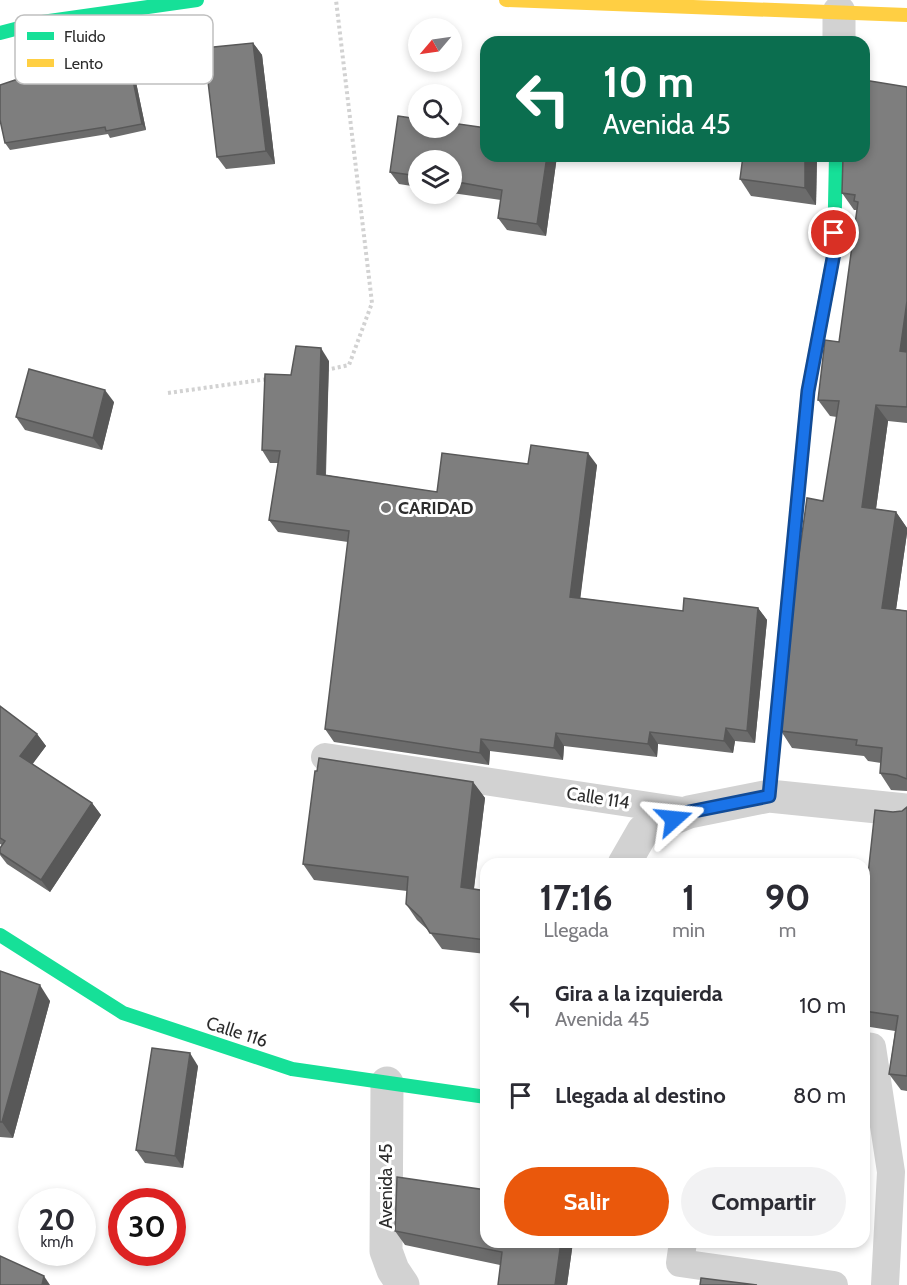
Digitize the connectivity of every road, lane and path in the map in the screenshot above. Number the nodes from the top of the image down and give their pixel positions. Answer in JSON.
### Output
{"nodes":[{"id":1,"x":197,"y":0,"type":"edge"},
{"id":2,"x":336,"y":0,"type":"edge"},
{"id":3,"x":506,"y":0,"type":"edge"},
{"id":4,"x":91,"y":15,"type":"edge"},
{"id":5,"x":907,"y":15,"type":"edge"},
{"id":6,"x":839,"y":27,"type":"edge"},
{"id":7,"x":15,"y":29,"type":"edge"},
{"id":8,"x":0,"y":33,"type":"edge"},
{"id":9,"x":836,"y":162,"type":"edge"},
{"id":10,"x":326,"y":370,"type":"dead end"},
{"id":11,"x":269,"y":379,"type":"edge"},
{"id":12,"x":168,"y":393,"type":"dead end"},
{"id":13,"x":325,"y":757,"type":"edge"},
{"id":14,"x":769,"y":796,"type":"junction"},
{"id":15,"x":907,"y":810,"type":"edge"},
{"id":16,"x":689,"y":812,"type":"junction"},
{"id":17,"x":627,"y":858,"type":"edge"},
{"id":18,"x":0,"y":934,"type":"edge"},
{"id":19,"x":870,"y":1047,"type":"edge"},
{"id":20,"x":387,"y":1083,"type":"junction"},
{"id":21,"x":480,"y":1096,"type":"edge"},
{"id":22,"x":682,"y":1248,"type":"edge"},
{"id":23,"x":403,"y":1285,"type":"edge"},
{"id":24,"x":834,"y":1285,"type":"edge"},
{"id":25,"x":885,"y":1285,"type":"edge"}],
"edges":[{"from":1,"to":4,"type":"street"},
{"from":2,"to":10,"type":"path"},
{"from":3,"to":6,"type":"street"},
{"from":5,"to":6,"type":"street"},
{"from":7,"to":8,"type":"street"},
{"from":9,"to":14,"type":"street"},
{"from":11,"to":12,"type":"path"},
{"from":13,"to":16,"type":"lane","name":"Calle 114"},
{"from":14,"to":15,"type":"street","name":"Calle 114"},
{"from":14,"to":16,"type":"street","name":"Calle 114"},
{"from":16,"to":17,"type":"street"},
{"from":18,"to":20,"type":"street","name":"Calle 116"},
{"from":19,"to":25,"type":"lane"},
{"from":20,"to":21,"type":"street","name":"Calle 116"},
{"from":20,"to":23,"type":"street","name":"Avenida 45"},
{"from":22,"to":24,"type":"lane"}]}
